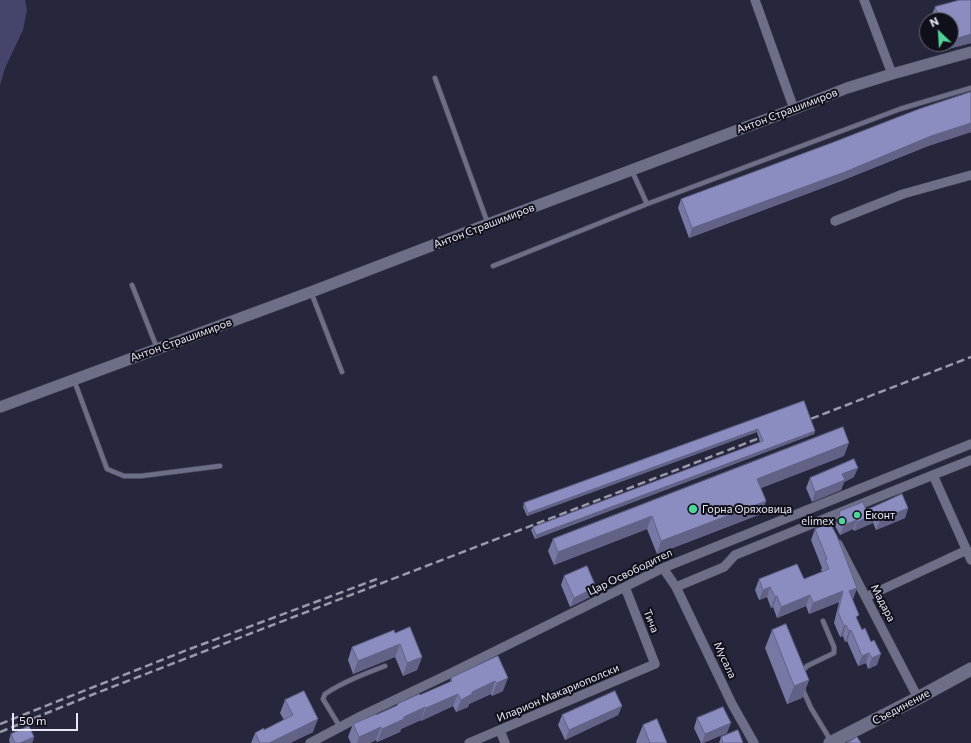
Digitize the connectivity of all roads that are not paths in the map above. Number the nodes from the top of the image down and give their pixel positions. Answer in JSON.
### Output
{"nodes":[{"id":1,"x":755,"y":0,"type":"edge"},
{"id":2,"x":864,"y":0,"type":"edge"},
{"id":3,"x":971,"y":52,"type":"edge"},
{"id":4,"x":892,"y":74,"type":"junction"},
{"id":5,"x":435,"y":78,"type":"dead end"},
{"id":6,"x":971,"y":88,"type":"edge"},
{"id":7,"x":794,"y":109,"type":"junction"},
{"id":8,"x":632,"y":171,"type":"junction"},
{"id":9,"x":971,"y":174,"type":"edge"},
{"id":10,"x":647,"y":204,"type":"junction"},
{"id":11,"x":834,"y":221,"type":"dead end"},
{"id":12,"x":488,"y":224,"type":"junction"},
{"id":13,"x":493,"y":266,"type":"dead end"},
{"id":14,"x":132,"y":285,"type":"dead end"},
{"id":15,"x":311,"y":292,"type":"junction"},
{"id":16,"x":157,"y":350,"type":"junction"},
{"id":17,"x":342,"y":372,"type":"dead end"},
{"id":18,"x":74,"y":380,"type":"junction"},
{"id":19,"x":0,"y":408,"type":"edge"},
{"id":20,"x":971,"y":444,"type":"edge"},
{"id":21,"x":971,"y":460,"type":"edge"},
{"id":22,"x":220,"y":466,"type":"dead end"},
{"id":23,"x":933,"y":474,"type":"junction"},
{"id":24,"x":816,"y":506,"type":"junction"},
{"id":25,"x":829,"y":526,"type":"junction"},
{"id":26,"x":729,"y":541,"type":"junction"},
{"id":27,"x":967,"y":550,"type":"junction"},
{"id":28,"x":735,"y":555,"type":"junction"},
{"id":29,"x":971,"y":560,"type":"edge"},
{"id":30,"x":663,"y":568,"type":"junction"},
{"id":31,"x":625,"y":587,"type":"junction"},
{"id":32,"x":676,"y":587,"type":"junction"},
{"id":33,"x":866,"y":597,"type":"junction"},
{"id":34,"x":823,"y":621,"type":"dead end"},
{"id":35,"x":655,"y":664,"type":"joint"},
{"id":36,"x":384,"y":666,"type":"dead end"},
{"id":37,"x":971,"y":669,"type":"edge"},
{"id":38,"x":918,"y":698,"type":"junction"},
{"id":39,"x":340,"y":727,"type":"junction"},
{"id":40,"x":500,"y":730,"type":"junction"},
{"id":41,"x":310,"y":743,"type":"edge"},
{"id":42,"x":469,"y":743,"type":"edge"},
{"id":43,"x":504,"y":743,"type":"edge"},
{"id":44,"x":754,"y":743,"type":"edge"},
{"id":45,"x":831,"y":743,"type":"edge"}],
"edges":[{"from":1,"to":7,"type":"street"},
{"from":2,"to":4,"type":"street"},
{"from":3,"to":4,"type":"street","name":"Антон Страшимиров"},
{"from":4,"to":7,"type":"street","name":"Антон Страшимиров"},
{"from":5,"to":12,"type":"lane"},
{"from":6,"to":10,"type":"lane"},
{"from":7,"to":8,"type":"street","name":"Антон Страшимиров"},
{"from":8,"to":10,"type":"lane"},
{"from":8,"to":12,"type":"street","name":"Антон Страшимиров"},
{"from":9,"to":11,"type":"street"},
{"from":10,"to":13,"type":"lane"},
{"from":12,"to":15,"type":"street","name":"Антон Страшимиров"},
{"from":14,"to":16,"type":"lane"},
{"from":15,"to":16,"type":"street","name":"Антон Страшимиров"},
{"from":15,"to":17,"type":"lane"},
{"from":16,"to":18,"type":"street","name":"Антон Страшимиров"},
{"from":18,"to":19,"type":"street","name":"Антон Страшимиров"},
{"from":18,"to":22,"type":"lane"},
{"from":20,"to":24,"type":"street","name":"Цар Освободител"},
{"from":21,"to":23,"type":"street"},
{"from":23,"to":25,"type":"street"},
{"from":23,"to":27,"type":"street"},
{"from":24,"to":25,"type":"street","name":"Мадара"},
{"from":24,"to":26,"type":"street","name":"Цар Освободител"},
{"from":25,"to":28,"type":"street"},
{"from":25,"to":33,"type":"street","name":"Мадара"},
{"from":26,"to":28,"type":"street"},
{"from":26,"to":30,"type":"street","name":"Цар Освободител"},
{"from":27,"to":29,"type":"street"},
{"from":27,"to":33,"type":"street"},
{"from":28,"to":32,"type":"street"},
{"from":30,"to":31,"type":"street","name":"Цар Освободител"},
{"from":30,"to":32,"type":"street","name":"Мусала"},
{"from":31,"to":35,"type":"street","name":"Тича"},
{"from":31,"to":39,"type":"street","name":"Цар Освободител"},
{"from":32,"to":44,"type":"street","name":"Мусала"},
{"from":33,"to":38,"type":"street","name":"Мадара"},
{"from":34,"to":45,"type":"lane"},
{"from":35,"to":40,"type":"street","name":"Иларион Макариополски"},
{"from":36,"to":39,"type":"lane"},
{"from":37,"to":38,"type":"main road","name":"Съединение"},
{"from":38,"to":45,"type":"main road","name":"Съединение"},
{"from":39,"to":41,"type":"street","name":"Цар Освободител"},
{"from":40,"to":42,"type":"street","name":"Иларион Макариополски"},
{"from":40,"to":43,"type":"street"}]}
